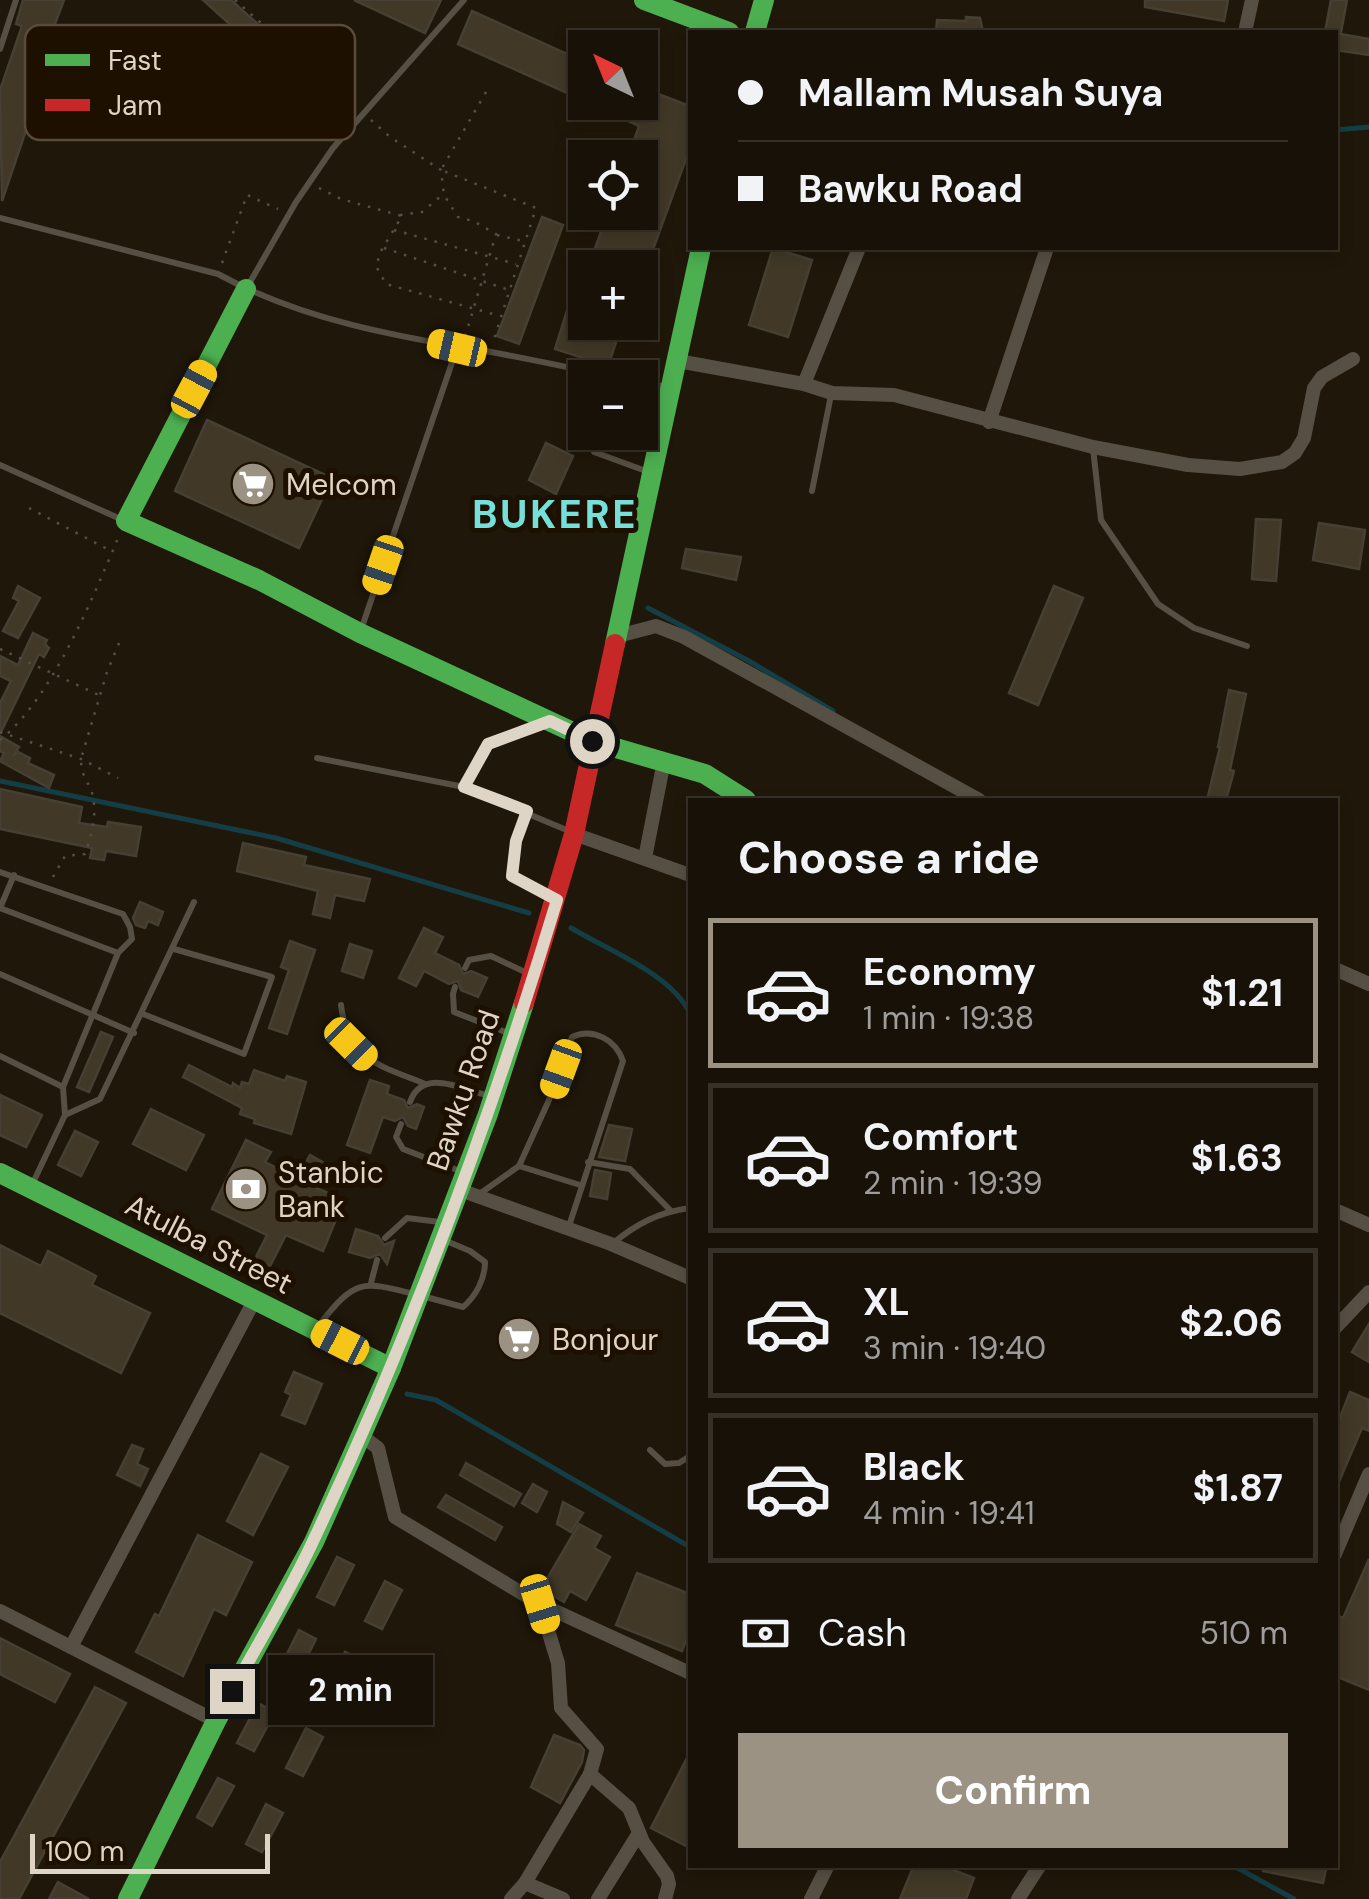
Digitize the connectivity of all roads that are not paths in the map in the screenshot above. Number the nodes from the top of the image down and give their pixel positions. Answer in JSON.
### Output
{"nodes":[{"id":1,"x":16,"y":0,"type":"edge"},
{"id":2,"x":464,"y":0,"type":"edge"},
{"id":3,"x":644,"y":0,"type":"edge"},
{"id":4,"x":764,"y":0,"type":"edge"},
{"id":5,"x":1252,"y":0,"type":"edge"},
{"id":6,"x":724,"y":30,"type":"edge"},
{"id":7,"x":755,"y":30,"type":"edge"},
{"id":8,"x":1245,"y":30,"type":"edge"},
{"id":9,"x":0,"y":49,"type":"edge"},
{"id":10,"x":355,"y":124,"type":"edge"},
{"id":11,"x":343,"y":140,"type":"edge"},
{"id":12,"x":0,"y":218,"type":"edge"},
{"id":13,"x":702,"y":250,"type":"edge"},
{"id":14,"x":859,"y":250,"type":"edge"},
{"id":15,"x":1046,"y":250,"type":"edge"},
{"id":16,"x":246,"y":290,"type":"junction"},
{"id":17,"x":460,"y":348,"type":"junction"},
{"id":18,"x":1352,"y":359,"type":"dead end"},
{"id":19,"x":678,"y":361,"type":"junction"},
{"id":20,"x":568,"y":373,"type":"edge"},
{"id":21,"x":804,"y":384,"type":"junction"},
{"id":22,"x":658,"y":385,"type":"edge"},
{"id":23,"x":673,"y":388,"type":"junction"},
{"id":24,"x":832,"y":394,"type":"junction"},
{"id":25,"x":988,"y":422,"type":"junction"},
{"id":26,"x":1093,"y":447,"type":"junction"},
{"id":27,"x":593,"y":450,"type":"edge"},
{"id":28,"x":0,"y":465,"type":"edge"},
{"id":29,"x":652,"y":473,"type":"junction"},
{"id":30,"x":812,"y":491,"type":"dead end"},
{"id":31,"x":126,"y":521,"type":"junction"},
{"id":32,"x":360,"y":633,"type":"junction"},
{"id":33,"x":618,"y":636,"type":"junction"},
{"id":34,"x":1248,"y":646,"type":"dead end"},
{"id":35,"x":550,"y":721,"type":"junction"},
{"id":36,"x":592,"y":741,"type":"junction"},
{"id":37,"x":317,"y":758,"type":"dead end"},
{"id":38,"x":664,"y":762,"type":"junction"},
{"id":39,"x":464,"y":787,"type":"junction"},
{"id":40,"x":743,"y":798,"type":"edge"},
{"id":41,"x":976,"y":798,"type":"edge"},
{"id":42,"x":527,"y":811,"type":"junction"},
{"id":43,"x":574,"y":834,"type":"junction"},
{"id":44,"x":645,"y":858,"type":"junction"},
{"id":45,"x":0,"y":872,"type":"edge"},
{"id":46,"x":688,"y":874,"type":"edge"},
{"id":47,"x":14,"y":876,"type":"junction"},
{"id":48,"x":557,"y":900,"type":"junction"},
{"id":49,"x":194,"y":902,"type":"dead end"},
{"id":50,"x":0,"y":909,"type":"edge"},
{"id":51,"x":174,"y":949,"type":"junction"},
{"id":52,"x":118,"y":954,"type":"junction"},
{"id":53,"x":465,"y":968,"type":"dead end"},
{"id":54,"x":1338,"y":970,"type":"edge"},
{"id":55,"x":0,"y":974,"type":"edge"},
{"id":56,"x":534,"y":976,"type":"junction"},
{"id":57,"x":1369,"y":984,"type":"edge"},
{"id":58,"x":456,"y":988,"type":"dead end"},
{"id":59,"x":342,"y":1005,"type":"dead end"},
{"id":60,"x":92,"y":1014,"type":"junction"},
{"id":61,"x":143,"y":1014,"type":"junction"},
{"id":62,"x":134,"y":1033,"type":"junction"},
{"id":63,"x":514,"y":1036,"type":"junction"},
{"id":64,"x":0,"y":1056,"type":"edge"},
{"id":65,"x":423,"y":1083,"type":"junction"},
{"id":66,"x":63,"y":1086,"type":"junction"},
{"id":67,"x":494,"y":1098,"type":"junction"},
{"id":68,"x":410,"y":1102,"type":"dead end"},
{"id":69,"x":64,"y":1115,"type":"junction"},
{"id":70,"x":401,"y":1124,"type":"dead end"},
{"id":71,"x":588,"y":1162,"type":"junction"},
{"id":72,"x":518,"y":1166,"type":"junction"},
{"id":73,"x":0,"y":1173,"type":"edge"},
{"id":74,"x":580,"y":1185,"type":"junction"},
{"id":75,"x":468,"y":1186,"type":"junction"},
{"id":76,"x":30,"y":1188,"type":"junction"},
{"id":77,"x":688,"y":1208,"type":"edge"},
{"id":78,"x":671,"y":1210,"type":"junction"},
{"id":79,"x":1338,"y":1211,"type":"edge"},
{"id":80,"x":1369,"y":1225,"type":"edge"},
{"id":81,"x":568,"y":1228,"type":"junction"},
{"id":82,"x":444,"y":1231,"type":"junction"},
{"id":83,"x":385,"y":1238,"type":"dead end"},
{"id":84,"x":612,"y":1244,"type":"junction"},
{"id":85,"x":376,"y":1260,"type":"dead end"},
{"id":86,"x":688,"y":1277,"type":"edge"},
{"id":87,"x":371,"y":1283,"type":"junction"},
{"id":88,"x":1369,"y":1292,"type":"edge"},
{"id":89,"x":419,"y":1295,"type":"junction"},
{"id":90,"x":254,"y":1302,"type":"junction"},
{"id":91,"x":1338,"y":1325,"type":"edge"},
{"id":92,"x":315,"y":1330,"type":"junction"},
{"id":93,"x":391,"y":1368,"type":"junction"},
{"id":94,"x":362,"y":1436,"type":"junction"},
{"id":95,"x":650,"y":1450,"type":"dead end"},
{"id":96,"x":688,"y":1457,"type":"edge"},
{"id":97,"x":1369,"y":1474,"type":"edge"},
{"id":98,"x":1338,"y":1547,"type":"edge"},
{"id":99,"x":540,"y":1604,"type":"junction"},
{"id":100,"x":0,"y":1611,"type":"edge"},
{"id":101,"x":71,"y":1647,"type":"junction"},
{"id":102,"x":688,"y":1672,"type":"edge"},
{"id":103,"x":216,"y":1720,"type":"junction"},
{"id":104,"x":590,"y":1774,"type":"junction"},
{"id":105,"x":639,"y":1833,"type":"junction"},
{"id":106,"x":826,"y":1868,"type":"edge"},
{"id":107,"x":1038,"y":1868,"type":"edge"},
{"id":108,"x":525,"y":1884,"type":"junction"},
{"id":109,"x":128,"y":1899,"type":"edge"},
{"id":110,"x":511,"y":1899,"type":"edge"},
{"id":111,"x":563,"y":1899,"type":"edge"},
{"id":112,"x":598,"y":1899,"type":"edge"},
{"id":113,"x":665,"y":1899,"type":"edge"},
{"id":114,"x":811,"y":1899,"type":"edge"},
{"id":115,"x":1018,"y":1899,"type":"edge"}],
"edges":[{"from":1,"to":9,"type":"lane"},
{"from":2,"to":10,"type":"lane"},
{"from":3,"to":6,"type":"main road"},
{"from":4,"to":7,"type":"main road"},
{"from":5,"to":8,"type":"street"},
{"from":11,"to":16,"type":"lane"},
{"from":12,"to":16,"type":"lane"},
{"from":13,"to":19,"type":"main road","name":"Bawku Road"},
{"from":14,"to":21,"type":"street"},
{"from":15,"to":25,"type":"street"},
{"from":16,"to":17,"type":"lane"},
{"from":16,"to":31,"type":"main road"},
{"from":17,"to":20,"type":"lane"},
{"from":17,"to":32,"type":"lane"},
{"from":18,"to":26,"type":"street"},
{"from":19,"to":21,"type":"street"},
{"from":19,"to":23,"type":"main road","name":"Bawku Road"},
{"from":21,"to":24,"type":"street"},
{"from":22,"to":23,"type":"lane"},
{"from":23,"to":29,"type":"main road","name":"Bawku Road"},
{"from":24,"to":25,"type":"street"},
{"from":24,"to":30,"type":"lane"},
{"from":25,"to":26,"type":"street"},
{"from":26,"to":34,"type":"lane"},
{"from":27,"to":29,"type":"lane"},
{"from":28,"to":31,"type":"lane"},
{"from":29,"to":33,"type":"main road","name":"Bawku Road"},
{"from":31,"to":32,"type":"main road"},
{"from":32,"to":35,"type":"main road"},
{"from":33,"to":36,"type":"main road","name":"Bawku Road"},
{"from":33,"to":41,"type":"street"},
{"from":35,"to":36,"type":"main road"},
{"from":35,"to":39,"type":"lane"},
{"from":36,"to":38,"type":"main road"},
{"from":36,"to":43,"type":"main road","name":"Bawku Road"},
{"from":37,"to":39,"type":"lane"},
{"from":38,"to":40,"type":"main road"},
{"from":38,"to":44,"type":"street"},
{"from":39,"to":42,"type":"lane"},
{"from":42,"to":43,"type":"lane"},
{"from":42,"to":48,"type":"lane"},
{"from":43,"to":44,"type":"street"},
{"from":43,"to":48,"type":"main road","name":"Bawku Road"},
{"from":44,"to":46,"type":"street"},
{"from":45,"to":47,"type":"lane"},
{"from":47,"to":50,"type":"lane"},
{"from":47,"to":52,"type":"lane"},
{"from":48,"to":56,"type":"main road","name":"Bawku Road"},
{"from":49,"to":51,"type":"lane"},
{"from":50,"to":52,"type":"lane"},
{"from":51,"to":61,"type":"lane"},
{"from":51,"to":61,"type":"lane"},
{"from":52,"to":60,"type":"lane"},
{"from":53,"to":56,"type":"lane"},
{"from":54,"to":57,"type":"street"},
{"from":55,"to":60,"type":"lane"},
{"from":56,"to":63,"type":"main road","name":"Bawku Road"},
{"from":58,"to":63,"type":"lane"},
{"from":59,"to":65,"type":"lane"},
{"from":60,"to":62,"type":"lane"},
{"from":60,"to":66,"type":"lane"},
{"from":61,"to":62,"type":"lane"},
{"from":62,"to":69,"type":"lane"},
{"from":63,"to":67,"type":"main road","name":"Bawku Road"},
{"from":64,"to":66,"type":"lane"},
{"from":65,"to":67,"type":"lane"},
{"from":65,"to":68,"type":"lane"},
{"from":66,"to":69,"type":"lane"},
{"from":67,"to":75,"type":"main road","name":"Bawku Road"},
{"from":69,"to":76,"type":"lane"},
{"from":70,"to":75,"type":"lane"},
{"from":71,"to":72,"type":"lane"},
{"from":71,"to":74,"type":"lane"},
{"from":71,"to":78,"type":"lane"},
{"from":72,"to":74,"type":"lane"},
{"from":72,"to":75,"type":"lane"},
{"from":73,"to":76,"type":"main road","name":"Atulba Street"},
{"from":74,"to":81,"type":"lane"},
{"from":75,"to":81,"type":"street"},
{"from":75,"to":82,"type":"main road","name":"Bawku Road"},
{"from":76,"to":90,"type":"main road","name":"Atulba Street"},
{"from":77,"to":78,"type":"lane"},
{"from":78,"to":84,"type":"lane"},
{"from":79,"to":80,"type":"street"},
{"from":81,"to":84,"type":"street"},
{"from":82,"to":83,"type":"lane"},
{"from":82,"to":89,"type":"main road","name":"Bawku Road"},
{"from":82,"to":89,"type":"lane"},
{"from":84,"to":86,"type":"street"},
{"from":85,"to":87,"type":"lane"},
{"from":87,"to":89,"type":"lane"},
{"from":87,"to":92,"type":"lane"},
{"from":88,"to":91,"type":"street"},
{"from":89,"to":93,"type":"main road","name":"Bawku Road"},
{"from":90,"to":92,"type":"main road","name":"Atulba Street"},
{"from":90,"to":101,"type":"street"},
{"from":92,"to":93,"type":"main road","name":"Atulba Street"},
{"from":93,"to":94,"type":"main road","name":"Bawku Road"},
{"from":94,"to":99,"type":"street"},
{"from":94,"to":103,"type":"main road","name":"Bawku Road"},
{"from":95,"to":96,"type":"lane"},
{"from":97,"to":98,"type":"street"},
{"from":99,"to":102,"type":"street"},
{"from":99,"to":104,"type":"street"},
{"from":100,"to":101,"type":"street"},
{"from":101,"to":103,"type":"street"},
{"from":103,"to":109,"type":"main road","name":"Bawku Road"},
{"from":104,"to":105,"type":"street"},
{"from":104,"to":108,"type":"street"},
{"from":105,"to":112,"type":"street"},
{"from":105,"to":113,"type":"street"},
{"from":106,"to":114,"type":"street"},
{"from":107,"to":115,"type":"street"},
{"from":108,"to":110,"type":"street"},
{"from":108,"to":111,"type":"street"}]}
